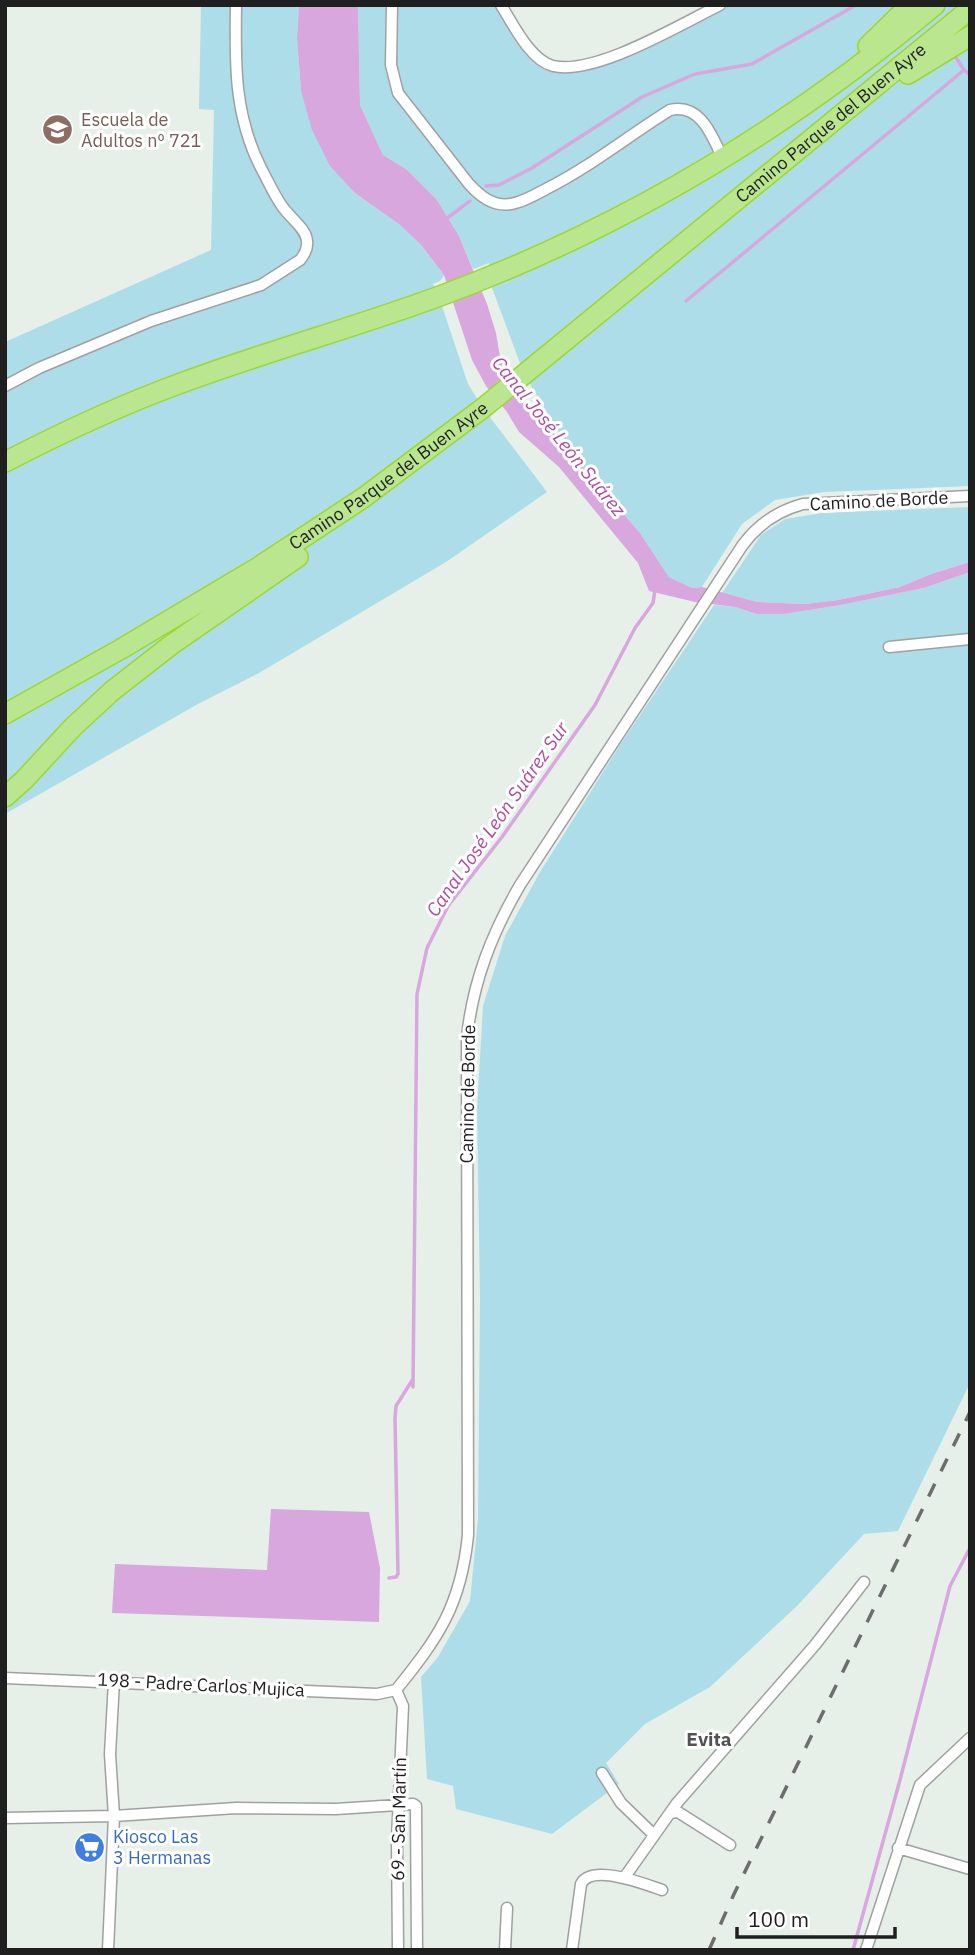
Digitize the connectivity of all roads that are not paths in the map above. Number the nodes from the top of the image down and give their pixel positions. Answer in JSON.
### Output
{"nodes":[{"id":1,"x":236,"y":5,"type":"edge"},
{"id":2,"x":392,"y":5,"type":"edge"},
{"id":3,"x":501,"y":5,"type":"edge"},
{"id":4,"x":720,"y":5,"type":"edge"},
{"id":5,"x":910,"y":5,"type":"edge"},
{"id":6,"x":935,"y":5,"type":"edge"},
{"id":7,"x":970,"y":9,"type":"edge"},
{"id":8,"x":970,"y":36,"type":"edge"},
{"id":9,"x":810,"y":102,"type":"junction"},
{"id":10,"x":836,"y":120,"type":"junction"},
{"id":11,"x":723,"y":159,"type":"junction"},
{"id":12,"x":5,"y":386,"type":"edge"},
{"id":13,"x":5,"y":461,"type":"edge"},
{"id":14,"x":970,"y":496,"type":"edge"},
{"id":15,"x":363,"y":498,"type":"junction"},
{"id":16,"x":970,"y":639,"type":"edge"},
{"id":17,"x":889,"y":647,"type":"dead end"},
{"id":18,"x":5,"y":714,"type":"edge"},
{"id":19,"x":5,"y":797,"type":"edge"},
{"id":20,"x":864,"y":1582,"type":"dead end"},
{"id":21,"x":5,"y":1678,"type":"edge"},
{"id":22,"x":114,"y":1681,"type":"junction"},
{"id":23,"x":396,"y":1689,"type":"junction"},
{"id":24,"x":970,"y":1738,"type":"edge"},
{"id":25,"x":603,"y":1773,"type":"dead end"},
{"id":26,"x":399,"y":1804,"type":"junction"},
{"id":27,"x":670,"y":1812,"type":"junction"},
{"id":28,"x":114,"y":1816,"type":"junction"},
{"id":29,"x":5,"y":1818,"type":"edge"},
{"id":30,"x":654,"y":1835,"type":"junction"},
{"id":31,"x":730,"y":1845,"type":"dead end"},
{"id":32,"x":898,"y":1848,"type":"junction"},
{"id":33,"x":970,"y":1869,"type":"edge"},
{"id":34,"x":624,"y":1878,"type":"junction"},
{"id":35,"x":662,"y":1891,"type":"dead end"},
{"id":36,"x":507,"y":1908,"type":"dead end"},
{"id":37,"x":108,"y":1950,"type":"edge"},
{"id":38,"x":398,"y":1950,"type":"edge"},
{"id":39,"x":417,"y":1950,"type":"edge"},
{"id":40,"x":505,"y":1950,"type":"edge"},
{"id":41,"x":572,"y":1950,"type":"edge"},
{"id":42,"x":866,"y":1950,"type":"edge"}],
"edges":[{"from":1,"to":12,"type":"street"},
{"from":2,"to":11,"type":"street"},
{"from":3,"to":4,"type":"street"},
{"from":5,"to":9,"type":"highway"},
{"from":6,"to":9,"type":"highway","name":"Camino Parque del Buen Ayre"},
{"from":7,"to":10,"type":"highway","name":"Camino Parque del Buen Ayre"},
{"from":8,"to":10,"type":"highway"},
{"from":9,"to":11,"type":"highway","name":"Camino Parque del Buen Ayre"},
{"from":10,"to":15,"type":"highway","name":"Camino Parque del Buen Ayre"},
{"from":11,"to":13,"type":"highway","name":"Camino Parque del Buen Ayre"},
{"from":14,"to":23,"type":"street","name":"Camino de Borde"},
{"from":15,"to":18,"type":"highway","name":"Camino Parque del Buen Ayre"},
{"from":15,"to":19,"type":"highway"},
{"from":16,"to":17,"type":"street"},
{"from":20,"to":27,"type":"street"},
{"from":21,"to":22,"type":"street","name":"198 - Padre Carlos Mujica"},
{"from":22,"to":23,"type":"street","name":"198 - Padre Carlos Mujica"},
{"from":22,"to":28,"type":"street"},
{"from":23,"to":26,"type":"street","name":"69 - San Martín"},
{"from":24,"to":32,"type":"street"},
{"from":25,"to":30,"type":"street"},
{"from":26,"to":28,"type":"street"},
{"from":26,"to":38,"type":"street","name":"69 - San Martín"},
{"from":26,"to":39,"type":"street","name":"69 - San Martín"},
{"from":27,"to":30,"type":"street"},
{"from":27,"to":31,"type":"street"},
{"from":28,"to":29,"type":"street"},
{"from":28,"to":37,"type":"street"},
{"from":30,"to":34,"type":"street"},
{"from":32,"to":33,"type":"street"},
{"from":32,"to":42,"type":"street"},
{"from":34,"to":35,"type":"street"},
{"from":34,"to":41,"type":"street"},
{"from":36,"to":40,"type":"street"}]}
